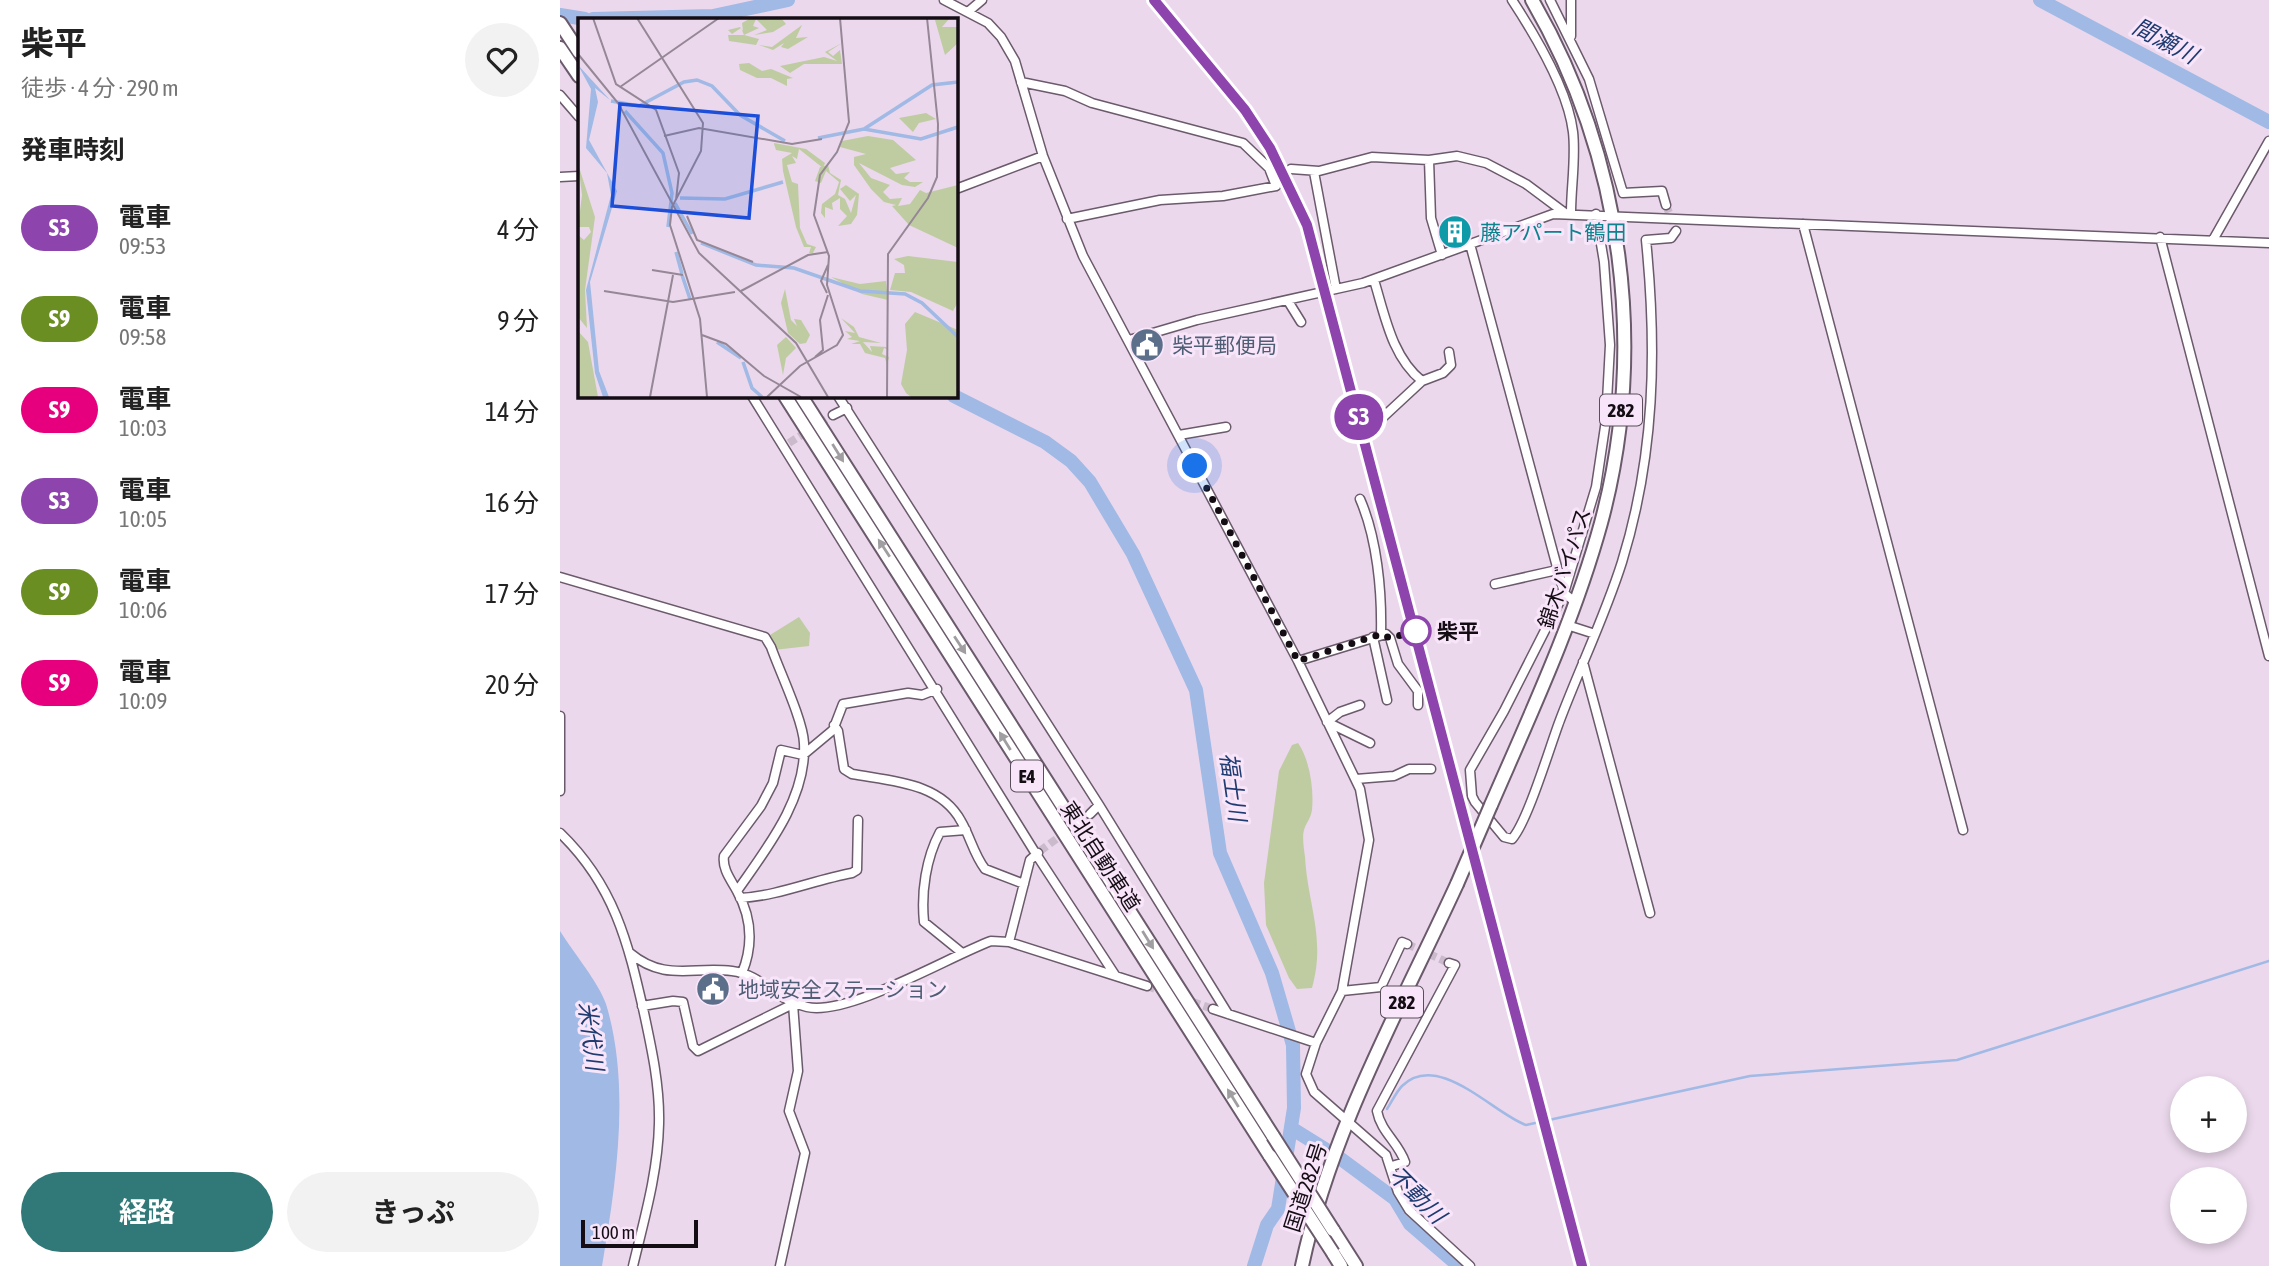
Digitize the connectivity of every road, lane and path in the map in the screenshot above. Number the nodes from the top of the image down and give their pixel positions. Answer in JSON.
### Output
{"nodes":[{"id":1,"x":944,"y":0,"type":"edge"},
{"id":2,"x":982,"y":0,"type":"edge"},
{"id":3,"x":1512,"y":0,"type":"edge"},
{"id":4,"x":1532,"y":0,"type":"edge"},
{"id":5,"x":1550,"y":0,"type":"edge"},
{"id":6,"x":1571,"y":0,"type":"edge"},
{"id":7,"x":969,"y":11,"type":"junction"},
{"id":8,"x":560,"y":23,"type":"edge"},
{"id":9,"x":1571,"y":39,"type":"junction"},
{"id":10,"x":560,"y":48,"type":"edge"},
{"id":11,"x":578,"y":50,"type":"edge"},
{"id":12,"x":578,"y":75,"type":"edge"},
{"id":13,"x":1021,"y":82,"type":"junction"},
{"id":14,"x":560,"y":95,"type":"edge"},
{"id":15,"x":578,"y":116,"type":"edge"},
{"id":16,"x":2269,"y":141,"type":"edge"},
{"id":17,"x":1043,"y":156,"type":"junction"},
{"id":18,"x":1429,"y":160,"type":"junction"},
{"id":19,"x":1291,"y":169,"type":"dead end"},
{"id":20,"x":1314,"y":172,"type":"junction"},
{"id":21,"x":578,"y":176,"type":"edge"},
{"id":22,"x":560,"y":177,"type":"edge"},
{"id":23,"x":957,"y":189,"type":"edge"},
{"id":24,"x":1666,"y":205,"type":"tunnel mouth"},
{"id":25,"x":1568,"y":213,"type":"junction"},
{"id":26,"x":1596,"y":215,"type":"junction"},
{"id":27,"x":1610,"y":215,"type":"junction"},
{"id":28,"x":1067,"y":219,"type":"junction"},
{"id":29,"x":1803,"y":224,"type":"junction"},
{"id":30,"x":1676,"y":231,"type":"dead end"},
{"id":31,"x":2160,"y":237,"type":"junction"},
{"id":32,"x":2214,"y":240,"type":"junction"},
{"id":33,"x":2269,"y":243,"type":"edge"},
{"id":34,"x":1470,"y":244,"type":"junction"},
{"id":35,"x":1441,"y":255,"type":"junction"},
{"id":36,"x":1374,"y":280,"type":"junction"},
{"id":37,"x":1336,"y":289,"type":"junction"},
{"id":38,"x":1288,"y":301,"type":"junction"},
{"id":39,"x":1301,"y":322,"type":"dead end"},
{"id":40,"x":1129,"y":340,"type":"junction"},
{"id":41,"x":1450,"y":352,"type":"dead end"},
{"id":42,"x":1422,"y":381,"type":"junction"},
{"id":43,"x":753,"y":397,"type":"edge"},
{"id":44,"x":786,"y":397,"type":"edge"},
{"id":45,"x":802,"y":397,"type":"edge"},
{"id":46,"x":839,"y":397,"type":"edge"},
{"id":47,"x":847,"y":408,"type":"junction"},
{"id":48,"x":832,"y":415,"type":"tunnel mouth"},
{"id":49,"x":1226,"y":427,"type":"dead end"},
{"id":50,"x":1367,"y":432,"type":"dead end"},
{"id":51,"x":1179,"y":435,"type":"junction"},
{"id":52,"x":1360,"y":499,"type":"dead end"},
{"id":53,"x":1558,"y":570,"type":"junction"},
{"id":54,"x":560,"y":576,"type":"edge"},
{"id":55,"x":1495,"y":584,"type":"dead end"},
{"id":56,"x":1564,"y":593,"type":"junction"},
{"id":57,"x":1575,"y":601,"type":"junction"},
{"id":58,"x":1567,"y":625,"type":"junction"},
{"id":59,"x":1595,"y":634,"type":"junction"},
{"id":60,"x":1377,"y":635,"type":"junction"},
{"id":61,"x":2269,"y":656,"type":"edge"},
{"id":62,"x":1298,"y":661,"type":"junction"},
{"id":63,"x":1583,"y":662,"type":"junction"},
{"id":64,"x":937,"y":689,"type":"junction"},
{"id":65,"x":1387,"y":700,"type":"dead end"},
{"id":66,"x":1360,"y":705,"type":"dead end"},
{"id":67,"x":1418,"y":705,"type":"dead end"},
{"id":68,"x":560,"y":716,"type":"edge"},
{"id":69,"x":1327,"y":722,"type":"junction"},
{"id":70,"x":834,"y":724,"type":"junction"},
{"id":71,"x":1370,"y":743,"type":"dead end"},
{"id":72,"x":803,"y":755,"type":"junction"},
{"id":73,"x":1431,"y":769,"type":"dead end"},
{"id":74,"x":1356,"y":779,"type":"junction"},
{"id":75,"x":560,"y":792,"type":"edge"},
{"id":76,"x":1099,"y":805,"type":"junction"},
{"id":77,"x":1090,"y":814,"type":"tunnel mouth"},
{"id":78,"x":858,"y":820,"type":"dead end"},
{"id":79,"x":966,"y":830,"type":"junction"},
{"id":80,"x":1963,"y":830,"type":"dead end"},
{"id":81,"x":560,"y":833,"type":"edge"},
{"id":82,"x":1038,"y":853,"type":"junction"},
{"id":83,"x":1024,"y":884,"type":"junction"},
{"id":84,"x":738,"y":895,"type":"junction"},
{"id":85,"x":1650,"y":913,"type":"dead end"},
{"id":86,"x":1009,"y":942,"type":"junction"},
{"id":87,"x":1407,"y":944,"type":"dead end"},
{"id":88,"x":961,"y":952,"type":"junction"},
{"id":89,"x":631,"y":953,"type":"junction"},
{"id":90,"x":1448,"y":963,"type":"dead end"},
{"id":91,"x":742,"y":973,"type":"junction"},
{"id":92,"x":1115,"y":975,"type":"junction"},
{"id":93,"x":1147,"y":986,"type":"tunnel mouth"},
{"id":94,"x":1342,"y":991,"type":"junction"},
{"id":95,"x":793,"y":1004,"type":"junction"},
{"id":96,"x":642,"y":1006,"type":"junction"},
{"id":97,"x":1213,"y":1009,"type":"tunnel mouth"},
{"id":98,"x":1228,"y":1014,"type":"junction"},
{"id":99,"x":1316,"y":1043,"type":"junction"},
{"id":100,"x":1348,"y":1121,"type":"junction"},
{"id":101,"x":1392,"y":1166,"type":"junction"},
{"id":102,"x":633,"y":1266,"type":"edge"},
{"id":103,"x":780,"y":1266,"type":"edge"},
{"id":104,"x":1302,"y":1266,"type":"edge"},
{"id":105,"x":1341,"y":1266,"type":"edge"},
{"id":106,"x":1356,"y":1266,"type":"edge"},
{"id":107,"x":1470,"y":1266,"type":"edge"}],
"edges":[{"from":1,"to":7,"type":"street"},
{"from":2,"to":7,"type":"street"},
{"from":3,"to":25,"type":"street"},
{"from":4,"to":27,"type":"highway","name":"錦木バイパス","number":"282"},
{"from":5,"to":9,"type":"street"},
{"from":6,"to":9,"type":"street"},
{"from":7,"to":13,"type":"street"},
{"from":8,"to":11,"type":"highway"},
{"from":9,"to":24,"type":"street"},
{"from":10,"to":12,"type":"highway"},
{"from":13,"to":17,"type":"street"},
{"from":13,"to":28,"type":"street"},
{"from":14,"to":15,"type":"street"},
{"from":16,"to":32,"type":"street"},
{"from":17,"to":23,"type":"street"},
{"from":17,"to":28,"type":"street"},
{"from":18,"to":20,"type":"street"},
{"from":18,"to":25,"type":"street"},
{"from":18,"to":35,"type":"street"},
{"from":19,"to":20,"type":"street"},
{"from":20,"to":37,"type":"street"},
{"from":21,"to":22,"type":"street"},
{"from":25,"to":26,"type":"street"},
{"from":25,"to":34,"type":"street"},
{"from":26,"to":27,"type":"street"},
{"from":26,"to":56,"type":"street"},
{"from":27,"to":29,"type":"street"},
{"from":27,"to":57,"type":"highway","name":"錦木バイパス","number":"282"},
{"from":28,"to":40,"type":"street"},
{"from":29,"to":31,"type":"street"},
{"from":29,"to":80,"type":"street"},
{"from":30,"to":59,"type":"street"},
{"from":31,"to":32,"type":"street"},
{"from":31,"to":61,"type":"street"},
{"from":32,"to":33,"type":"street"},
{"from":34,"to":35,"type":"street"},
{"from":34,"to":53,"type":"street"},
{"from":35,"to":36,"type":"street"},
{"from":36,"to":37,"type":"street"},
{"from":36,"to":42,"type":"street"},
{"from":37,"to":38,"type":"street"},
{"from":38,"to":39,"type":"street"},
{"from":38,"to":40,"type":"street"},
{"from":40,"to":51,"type":"street"},
{"from":41,"to":42,"type":"street"},
{"from":42,"to":50,"type":"street"},
{"from":43,"to":64,"type":"street"},
{"from":105,"to":44,"type":"highway","name":"東北自動車道","number":"E4","one_way":true,"bridge":true},
{"from":45,"to":106,"type":"highway","name":"東北自動車道","number":"E4","one_way":true,"bridge":true},
{"from":46,"to":47,"type":"street"},
{"from":47,"to":48,"type":"street"},
{"from":47,"to":76,"type":"street"},
{"from":49,"to":51,"type":"street"},
{"from":51,"to":62,"type":"street"},
{"from":52,"to":60,"type":"street"},
{"from":53,"to":55,"type":"street"},
{"from":53,"to":56,"type":"street"},
{"from":54,"to":72,"type":"street"},
{"from":56,"to":57,"type":"street"},
{"from":56,"to":63,"type":"street"},
{"from":57,"to":58,"type":"highway","name":"錦木バイパス","number":"282"},
{"from":58,"to":59,"type":"street"},
{"from":58,"to":100,"type":"highway","name":"錦木バイパス","number":"282","bridge":true},
{"from":59,"to":63,"type":"street"},
{"from":60,"to":62,"type":"street"},
{"from":60,"to":65,"type":"street"},
{"from":60,"to":67,"type":"street"},
{"from":62,"to":69,"type":"street"},
{"from":63,"to":85,"type":"street"},
{"from":64,"to":70,"type":"street"},
{"from":64,"to":82,"type":"street"},
{"from":66,"to":69,"type":"street"},
{"from":68,"to":75,"type":"street"},
{"from":69,"to":71,"type":"street"},
{"from":69,"to":74,"type":"street"},
{"from":70,"to":72,"type":"street"},
{"from":70,"to":79,"type":"street"},
{"from":72,"to":84,"type":"street"},
{"from":72,"to":84,"type":"street"},
{"from":73,"to":74,"type":"street"},
{"from":74,"to":94,"type":"street"},
{"from":76,"to":77,"type":"street"},
{"from":76,"to":98,"type":"street"},
{"from":78,"to":84,"type":"street"},
{"from":79,"to":83,"type":"street"},
{"from":79,"to":88,"type":"street"},
{"from":81,"to":89,"type":"street"},
{"from":82,"to":83,"type":"street"},
{"from":82,"to":92,"type":"street"},
{"from":83,"to":86,"type":"street"},
{"from":84,"to":91,"type":"street"},
{"from":86,"to":88,"type":"street"},
{"from":86,"to":92,"type":"street"},
{"from":87,"to":94,"type":"street"},
{"from":88,"to":95,"type":"street"},
{"from":89,"to":91,"type":"street"},
{"from":89,"to":96,"type":"street"},
{"from":90,"to":101,"type":"street"},
{"from":91,"to":95,"type":"street"},
{"from":92,"to":93,"type":"street"},
{"from":94,"to":99,"type":"street"},
{"from":95,"to":96,"type":"street"},
{"from":95,"to":103,"type":"street"},
{"from":96,"to":102,"type":"street"},
{"from":97,"to":98,"type":"street"},
{"from":98,"to":99,"type":"street"},
{"from":99,"to":100,"type":"street"},
{"from":100,"to":101,"type":"street"},
{"from":100,"to":104,"type":"highway","name":"国道282号","number":"282"},
{"from":101,"to":107,"type":"street"}]}
